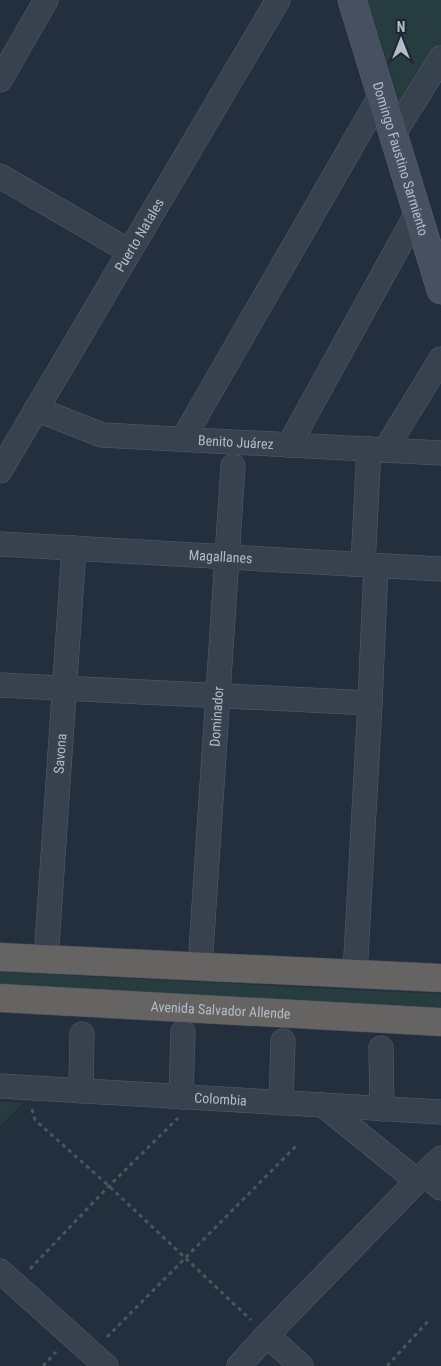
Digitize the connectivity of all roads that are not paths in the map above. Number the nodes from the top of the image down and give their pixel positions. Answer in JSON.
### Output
{"nodes":[{"id":1,"x":46,"y":0,"type":"edge"},
{"id":2,"x":278,"y":0,"type":"edge"},
{"id":3,"x":352,"y":0,"type":"edge"},
{"id":4,"x":441,"y":58,"type":"edge"},
{"id":5,"x":0,"y":80,"type":"edge"},
{"id":6,"x":381,"y":95,"type":"junction"},
{"id":7,"x":394,"y":135,"type":"junction"},
{"id":8,"x":0,"y":176,"type":"edge"},
{"id":9,"x":417,"y":213,"type":"junction"},
{"id":10,"x":129,"y":251,"type":"junction"},
{"id":11,"x":440,"y":283,"type":"edge"},
{"id":12,"x":441,"y":358,"type":"edge"},
{"id":13,"x":36,"y":409,"type":"junction"},
{"id":14,"x":183,"y":439,"type":"junction"},
{"id":15,"x":289,"y":445,"type":"junction"},
{"id":16,"x":377,"y":449,"type":"junction"},
{"id":17,"x":441,"y":453,"type":"edge"},
{"id":18,"x":233,"y":466,"type":"dead end"},
{"id":19,"x":0,"y":471,"type":"edge"},
{"id":20,"x":0,"y":544,"type":"edge"},
{"id":21,"x":74,"y":548,"type":"junction"},
{"id":22,"x":226,"y":557,"type":"junction"},
{"id":23,"x":370,"y":565,"type":"junction"},
{"id":24,"x":441,"y":570,"type":"edge"},
{"id":25,"x":0,"y":685,"type":"edge"},
{"id":26,"x":65,"y":688,"type":"junction"},
{"id":27,"x":217,"y":696,"type":"junction"},
{"id":28,"x":370,"y":703,"type":"junction"},
{"id":29,"x":0,"y":957,"type":"edge"},
{"id":30,"x":46,"y":959,"type":"junction"},
{"id":31,"x":200,"y":967,"type":"junction"},
{"id":32,"x":355,"y":974,"type":"junction"},
{"id":33,"x":441,"y":978,"type":"edge"},
{"id":34,"x":0,"y":998,"type":"edge"},
{"id":35,"x":441,"y":1022,"type":"edge"},
{"id":36,"x":183,"y":1032,"type":"dead end"},
{"id":37,"x":82,"y":1034,"type":"dead end"},
{"id":38,"x":283,"y":1041,"type":"dead end"},
{"id":39,"x":381,"y":1048,"type":"dead end"},
{"id":40,"x":0,"y":1086,"type":"edge"},
{"id":41,"x":81,"y":1091,"type":"junction"},
{"id":42,"x":281,"y":1103,"type":"junction"},
{"id":43,"x":182,"y":1105,"type":"junction"},
{"id":44,"x":323,"y":1105,"type":"junction"},
{"id":45,"x":382,"y":1109,"type":"junction"},
{"id":46,"x":441,"y":1112,"type":"edge"},
{"id":47,"x":431,"y":1175,"type":"edge"},
{"id":48,"x":8,"y":1278,"type":"edge"},
{"id":49,"x":267,"y":1335,"type":"junction"},
{"id":50,"x":99,"y":1359,"type":"edge"},
{"id":51,"x":239,"y":1366,"type":"edge"},
{"id":52,"x":301,"y":1366,"type":"edge"}],
"edges":[{"from":1,"to":5,"type":"street"},
{"from":2,"to":10,"type":"street","name":"Puerto Natales"},
{"from":3,"to":6,"type":"main road","name":"Domingo Faustino Sarmiento"},
{"from":4,"to":7,"type":"street"},
{"from":6,"to":7,"type":"main road","name":"Domingo Faustino Sarmiento"},
{"from":6,"to":14,"type":"street"},
{"from":7,"to":9,"type":"main road","name":"Domingo Faustino Sarmiento"},
{"from":8,"to":10,"type":"street"},
{"from":9,"to":11,"type":"main road","name":"Domingo Faustino Sarmiento"},
{"from":9,"to":15,"type":"street"},
{"from":10,"to":13,"type":"street","name":"Puerto Natales"},
{"from":12,"to":16,"type":"street"},
{"from":13,"to":14,"type":"street","name":"Benito Juárez"},
{"from":13,"to":19,"type":"street","name":"Puerto Natales"},
{"from":14,"to":15,"type":"street","name":"Benito Juárez"},
{"from":15,"to":16,"type":"street","name":"Benito Juárez"},
{"from":16,"to":17,"type":"street","name":"Benito Juárez"},
{"from":16,"to":23,"type":"street"},
{"from":18,"to":22,"type":"street","name":"Dominador"},
{"from":20,"to":21,"type":"street","name":"Magallanes"},
{"from":21,"to":22,"type":"street","name":"Magallanes"},
{"from":21,"to":26,"type":"street","name":"Savona"},
{"from":22,"to":23,"type":"street","name":"Magallanes"},
{"from":22,"to":27,"type":"street","name":"Dominador"},
{"from":23,"to":24,"type":"street","name":"Magallanes"},
{"from":23,"to":28,"type":"street"},
{"from":25,"to":26,"type":"street"},
{"from":26,"to":27,"type":"street"},
{"from":26,"to":30,"type":"street","name":"Savona"},
{"from":27,"to":28,"type":"street"},
{"from":27,"to":31,"type":"street","name":"Dominador"},
{"from":28,"to":32,"type":"street"},
{"from":29,"to":30,"type":"highway"},
{"from":30,"to":31,"type":"highway"},
{"from":31,"to":32,"type":"highway"},
{"from":32,"to":33,"type":"highway"},
{"from":34,"to":35,"type":"highway","name":"Avenida Salvador Allende"},
{"from":36,"to":43,"type":"street"},
{"from":37,"to":41,"type":"street"},
{"from":38,"to":42,"type":"street"},
{"from":39,"to":45,"type":"street"},
{"from":40,"to":41,"type":"street","name":"Colombia"},
{"from":41,"to":43,"type":"street","name":"Colombia"},
{"from":42,"to":43,"type":"street","name":"Colombia"},
{"from":42,"to":44,"type":"street","name":"Colombia"},
{"from":44,"to":45,"type":"street","name":"Colombia"},
{"from":44,"to":47,"type":"street"},
{"from":45,"to":46,"type":"street","name":"Colombia"},
{"from":47,"to":49,"type":"street"},
{"from":48,"to":50,"type":"street"},
{"from":49,"to":51,"type":"street"},
{"from":49,"to":52,"type":"street"}]}
